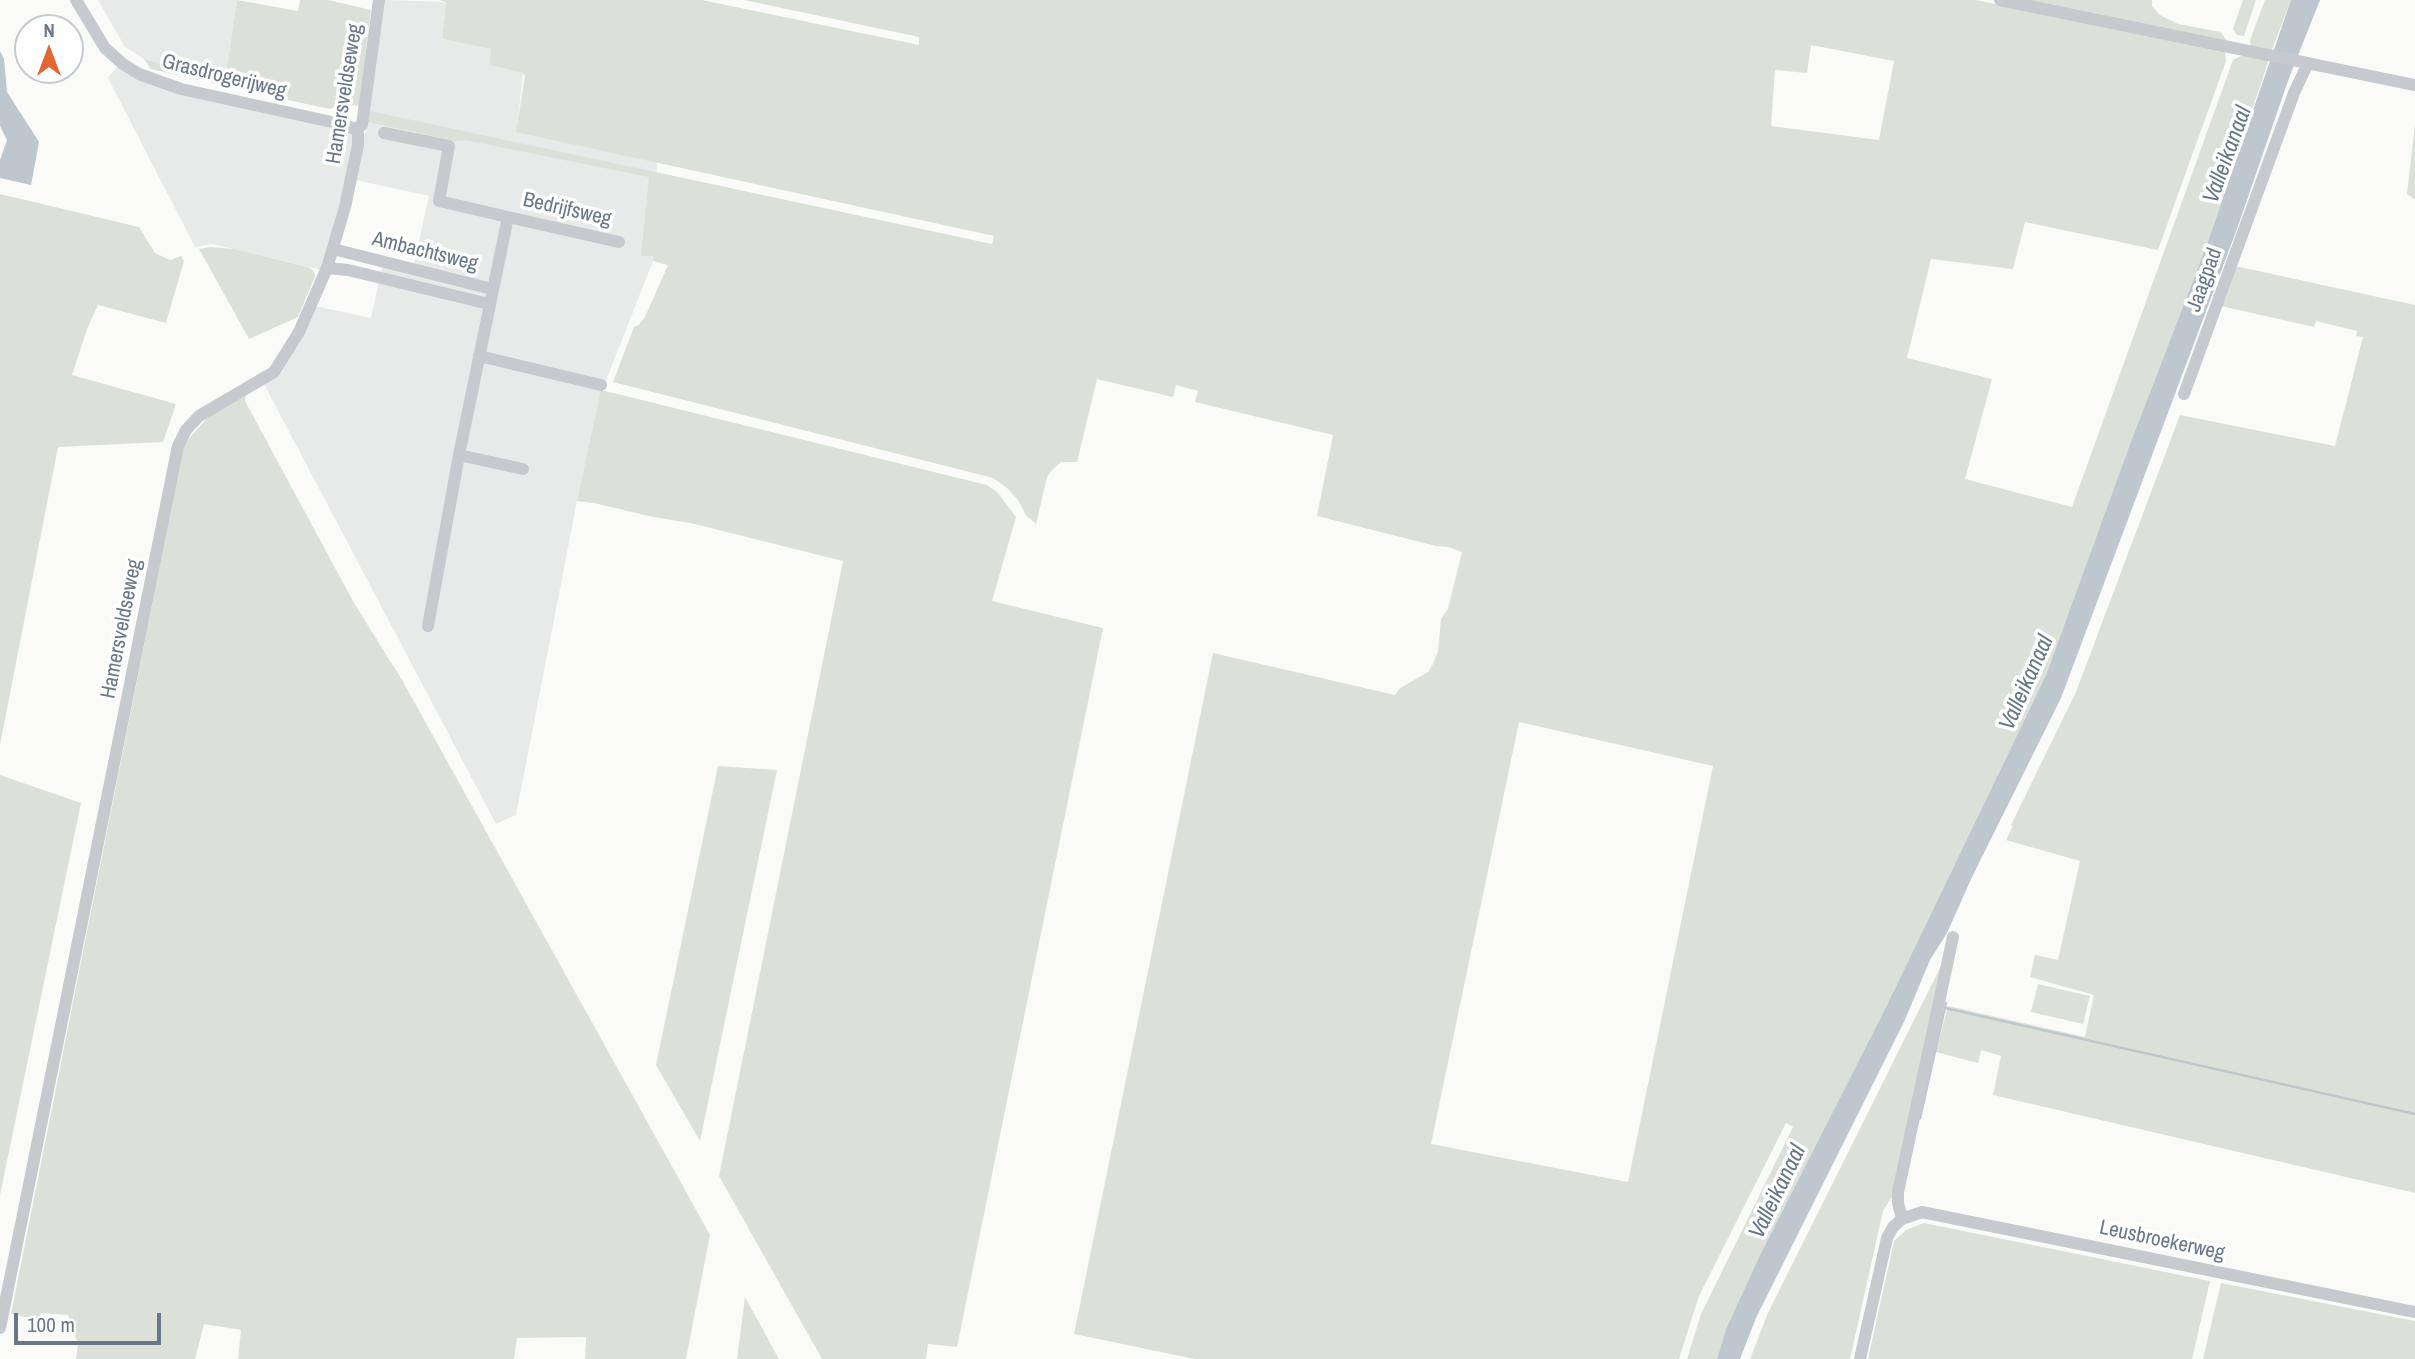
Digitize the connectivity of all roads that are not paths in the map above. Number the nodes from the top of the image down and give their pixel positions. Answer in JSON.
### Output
{"nodes":[{"id":1,"x":76,"y":0,"type":"edge"},
{"id":2,"x":379,"y":0,"type":"edge"},
{"id":3,"x":2000,"y":0,"type":"edge"},
{"id":4,"x":2305,"y":62,"type":"junction"},
{"id":5,"x":2415,"y":85,"type":"edge"},
{"id":6,"x":355,"y":129,"type":"junction"},
{"id":7,"x":384,"y":132,"type":"dead end"},
{"id":8,"x":508,"y":217,"type":"junction"},
{"id":9,"x":618,"y":242,"type":"dead end"},
{"id":10,"x":332,"y":249,"type":"junction"},
{"id":11,"x":327,"y":268,"type":"junction"},
{"id":12,"x":492,"y":289,"type":"junction"},
{"id":13,"x":489,"y":304,"type":"junction"},
{"id":14,"x":479,"y":356,"type":"junction"},
{"id":15,"x":601,"y":385,"type":"dead end"},
{"id":16,"x":2184,"y":394,"type":"dead end"},
{"id":17,"x":459,"y":455,"type":"junction"},
{"id":18,"x":523,"y":469,"type":"dead end"},
{"id":19,"x":428,"y":626,"type":"dead end"},
{"id":20,"x":1951,"y":940,"type":"dead end"},
{"id":21,"x":1902,"y":1219,"type":"junction"},
{"id":22,"x":2415,"y":1312,"type":"edge"},
{"id":23,"x":0,"y":1328,"type":"edge"},
{"id":24,"x":1860,"y":1359,"type":"edge"}],
"edges":[{"from":1,"to":6,"type":"street","name":"Grasdrogerijweg"},
{"from":2,"to":6,"type":"street","name":"Hamersveldseweg"},
{"from":3,"to":4,"type":"street"},
{"from":4,"to":5,"type":"street"},
{"from":4,"to":16,"type":"street","name":"Jaagpad"},
{"from":6,"to":10,"type":"street","name":"Hamersveldseweg"},
{"from":7,"to":8,"type":"street","name":"Bedrijfsweg"},
{"from":8,"to":9,"type":"street","name":"Bedrijfsweg"},
{"from":8,"to":12,"type":"street","name":"Bedrijfsweg"},
{"from":10,"to":11,"type":"street","name":"Hamersveldseweg"},
{"from":10,"to":12,"type":"street","name":"Ambachtsweg"},
{"from":11,"to":13,"type":"street","name":"Ambachtsweg"},
{"from":11,"to":23,"type":"street","name":"Hamersveldseweg"},
{"from":12,"to":13,"type":"street","name":"Ambachtsweg"},
{"from":13,"to":14,"type":"street","name":"Ambachtsweg"},
{"from":14,"to":15,"type":"street"},
{"from":14,"to":17,"type":"street","name":"Ambachtsweg"},
{"from":17,"to":18,"type":"street"},
{"from":17,"to":19,"type":"street","name":"Ambachtsweg"},
{"from":20,"to":21,"type":"street"},
{"from":21,"to":22,"type":"street","name":"Leusbroekerweg"},
{"from":21,"to":24,"type":"street"}]}
